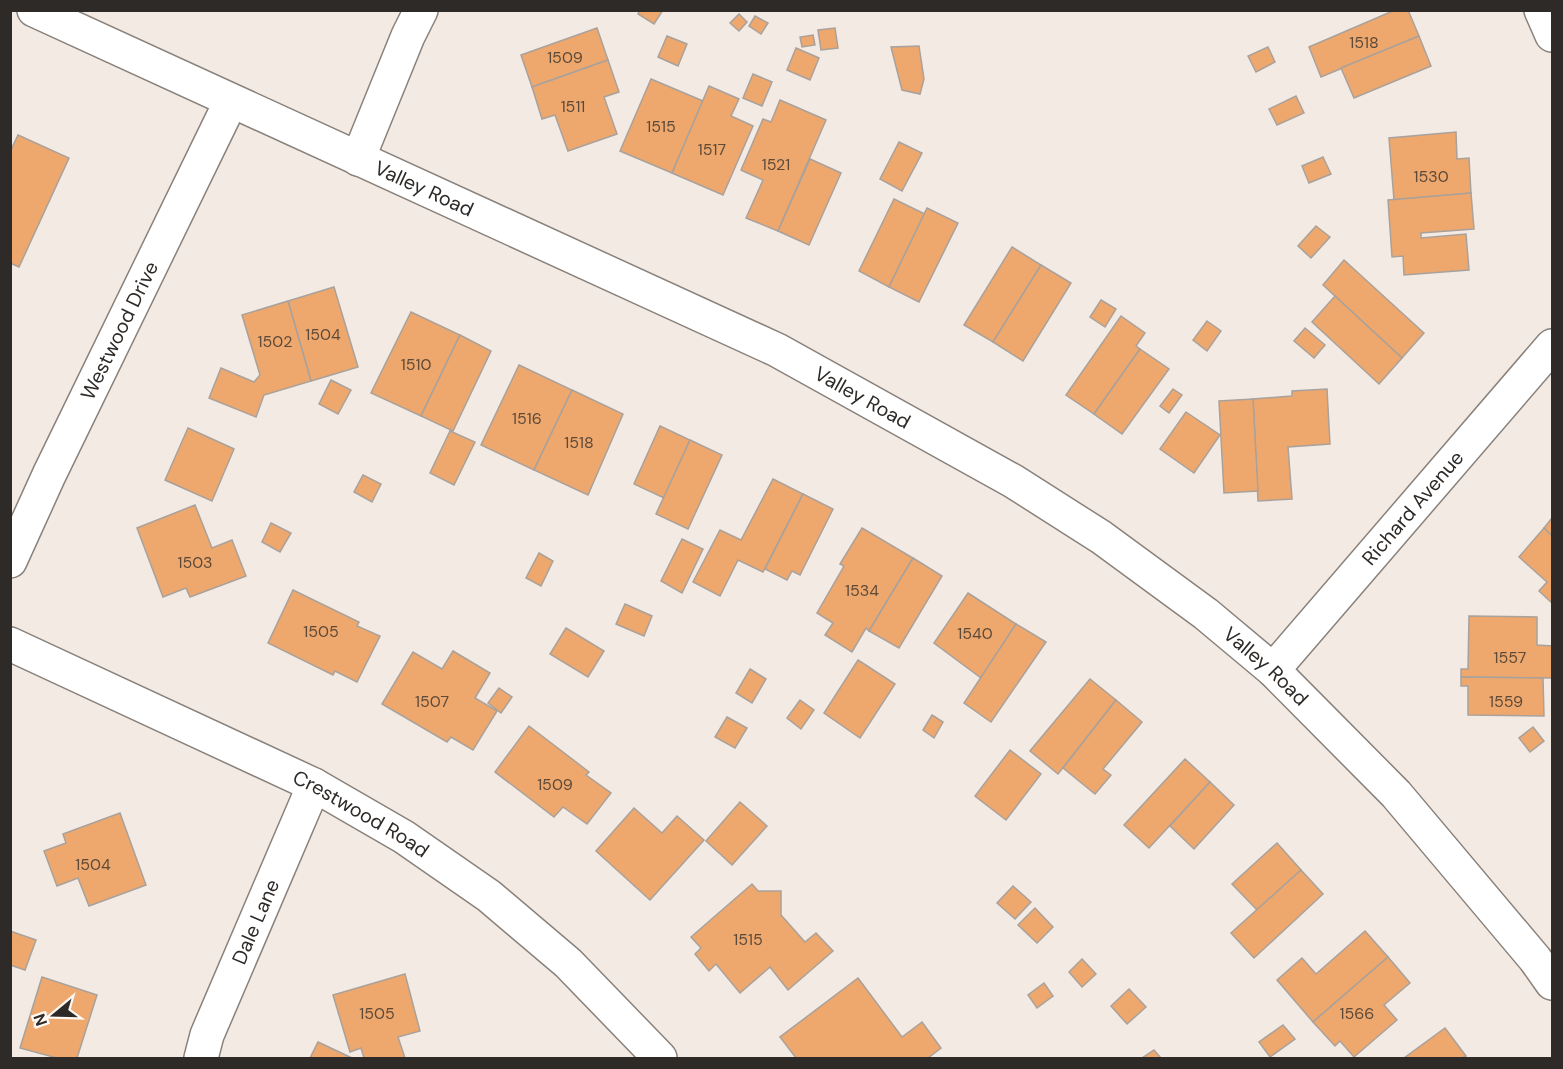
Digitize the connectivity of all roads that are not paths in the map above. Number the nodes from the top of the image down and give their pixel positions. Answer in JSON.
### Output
{"nodes":[{"id":1,"x":34,"y":10,"type":"edge"},
{"id":2,"x":421,"y":10,"type":"edge"},
{"id":3,"x":1541,"y":10,"type":"edge"},
{"id":4,"x":1552,"y":35,"type":"edge"},
{"id":5,"x":231,"y":101,"type":"junction"},
{"id":6,"x":358,"y":159,"type":"junction"},
{"id":7,"x":1552,"y":346,"type":"edge"},
{"id":8,"x":10,"y":561,"type":"edge"},
{"id":9,"x":10,"y":644,"type":"edge"},
{"id":10,"x":1273,"y":670,"type":"junction"},
{"id":11,"x":314,"y":785,"type":"junction"},
{"id":12,"x":1552,"y":983,"type":"edge"},
{"id":13,"x":201,"y":1059,"type":"edge"},
{"id":14,"x":660,"y":1059,"type":"edge"}],
"edges":[{"from":1,"to":5,"type":"street","name":"Valley Road"},
{"from":2,"to":6,"type":"street"},
{"from":3,"to":4,"type":"street"},
{"from":5,"to":6,"type":"street","name":"Valley Road"},
{"from":5,"to":8,"type":"street","name":"Westwood Drive"},
{"from":6,"to":10,"type":"street","name":"Valley Road"},
{"from":7,"to":10,"type":"street","name":"Richard Avenue"},
{"from":9,"to":11,"type":"street","name":"Crestwood Road"},
{"from":10,"to":12,"type":"street","name":"Valley Road"},
{"from":11,"to":13,"type":"street","name":"Dale Lane"},
{"from":11,"to":14,"type":"street","name":"Crestwood Road"}]}
